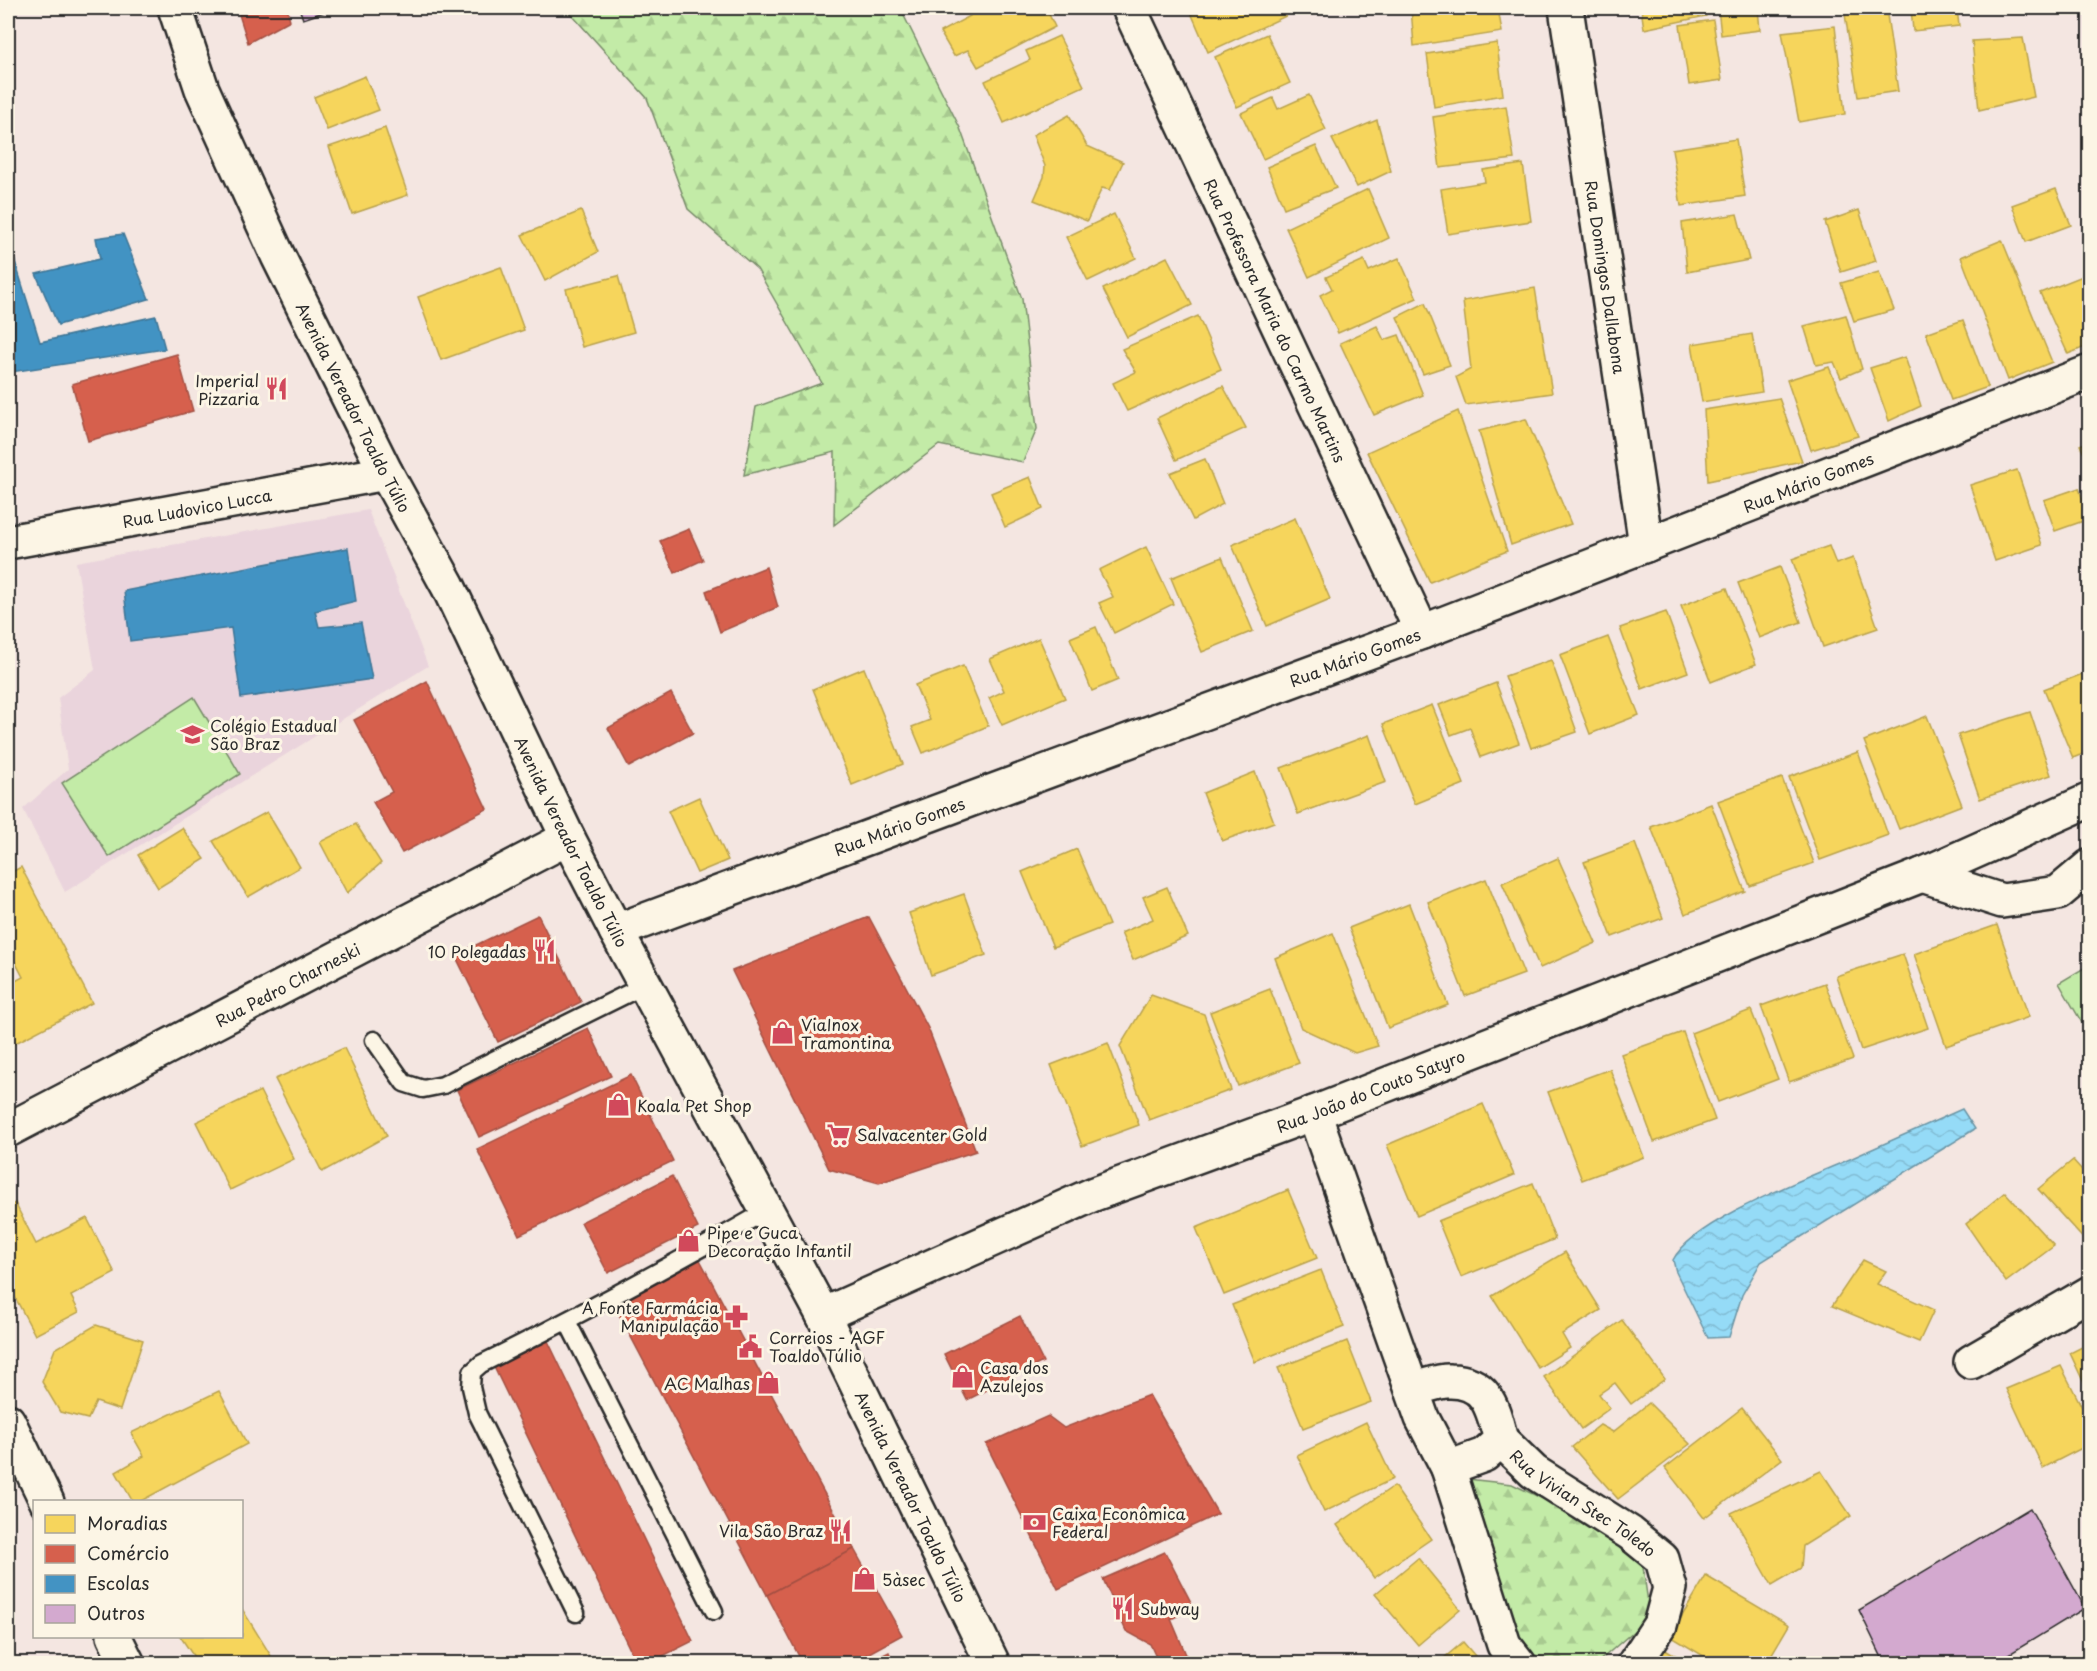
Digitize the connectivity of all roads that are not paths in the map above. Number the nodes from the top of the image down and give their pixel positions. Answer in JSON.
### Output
{"nodes":[{"id":1,"x":174,"y":8,"type":"edge"},
{"id":2,"x":1130,"y":8,"type":"edge"},
{"id":3,"x":1566,"y":8,"type":"edge"},
{"id":4,"x":2090,"y":372,"type":"edge"},
{"id":5,"x":386,"y":473,"type":"junction"},
{"id":6,"x":8,"y":542,"type":"edge"},
{"id":7,"x":1646,"y":546,"type":"junction"},
{"id":8,"x":1422,"y":632,"type":"junction"},
{"id":9,"x":2090,"y":800,"type":"edge"},
{"id":10,"x":568,"y":838,"type":"junction"},
{"id":11,"x":2090,"y":866,"type":"edge"},
{"id":12,"x":1922,"y":875,"type":"junction"},
{"id":13,"x":616,"y":931,"type":"junction"},
{"id":14,"x":645,"y":985,"type":"junction"},
{"id":15,"x":374,"y":1040,"type":"dead end"},
{"id":16,"x":1314,"y":1113,"type":"junction"},
{"id":17,"x":8,"y":1130,"type":"edge"},
{"id":18,"x":768,"y":1210,"type":"junction"},
{"id":19,"x":2090,"y":1293,"type":"edge"},
{"id":20,"x":823,"y":1315,"type":"junction"},
{"id":21,"x":567,"y":1321,"type":"junction"},
{"id":22,"x":1971,"y":1362,"type":"dead end"},
{"id":23,"x":1413,"y":1389,"type":"junction"},
{"id":24,"x":8,"y":1421,"type":"edge"},
{"id":25,"x":1501,"y":1440,"type":"junction"},
{"id":26,"x":1448,"y":1468,"type":"junction"},
{"id":27,"x":46,"y":1500,"type":"edge"},
{"id":28,"x":714,"y":1611,"type":"dead end"},
{"id":29,"x":576,"y":1612,"type":"dead end"},
{"id":30,"x":115,"y":1638,"type":"edge"},
{"id":31,"x":128,"y":1664,"type":"edge"},
{"id":32,"x":993,"y":1664,"type":"edge"},
{"id":33,"x":1519,"y":1664,"type":"edge"},
{"id":34,"x":1634,"y":1664,"type":"edge"}],
"edges":[{"from":1,"to":5,"type":"street","name":"Avenida Vereador Toaldo Túlio"},
{"from":2,"to":8,"type":"street","name":"Rua Professora Maria do Carmo Martins"},
{"from":3,"to":7,"type":"street","name":"Rua Domingos Dallabona"},
{"from":4,"to":7,"type":"street","name":"Rua Mário Gomes"},
{"from":5,"to":6,"type":"street","name":"Rua Ludovico Lucca"},
{"from":5,"to":10,"type":"street","name":"Avenida Vereador Toaldo Túlio"},
{"from":7,"to":8,"type":"street","name":"Rua Mário Gomes"},
{"from":8,"to":13,"type":"street","name":"Rua Mário Gomes"},
{"from":9,"to":12,"type":"street","name":"Rua João do Couto Satyro"},
{"from":10,"to":13,"type":"street","name":"Avenida Vereador Toaldo Túlio"},
{"from":10,"to":17,"type":"street","name":"Rua Pedro Charneski"},
{"from":11,"to":12,"type":"street"},
{"from":12,"to":16,"type":"street","name":"Rua João do Couto Satyro"},
{"from":13,"to":14,"type":"street","name":"Avenida Vereador Toaldo Túlio"},
{"from":14,"to":15,"type":"lane"},
{"from":14,"to":18,"type":"street","name":"Avenida Vereador Toaldo Túlio"},
{"from":16,"to":20,"type":"street","name":"Rua João do Couto Satyro"},
{"from":16,"to":23,"type":"street"},
{"from":18,"to":20,"type":"street","name":"Avenida Vereador Toaldo Túlio"},
{"from":18,"to":21,"type":"lane"},
{"from":19,"to":22,"type":"street"},
{"from":20,"to":32,"type":"street","name":"Avenida Vereador Toaldo Túlio"},
{"from":21,"to":28,"type":"lane"},
{"from":21,"to":29,"type":"lane"},
{"from":23,"to":25,"type":"street","name":"Rua Vivian Stec Toledo"},
{"from":23,"to":26,"type":"street"},
{"from":24,"to":27,"type":"street"},
{"from":25,"to":26,"type":"street","name":"Rua Vivian Stec Toledo"},
{"from":25,"to":34,"type":"street","name":"Rua Vivian Stec Toledo"},
{"from":26,"to":33,"type":"street"},
{"from":30,"to":31,"type":"street"}]}
